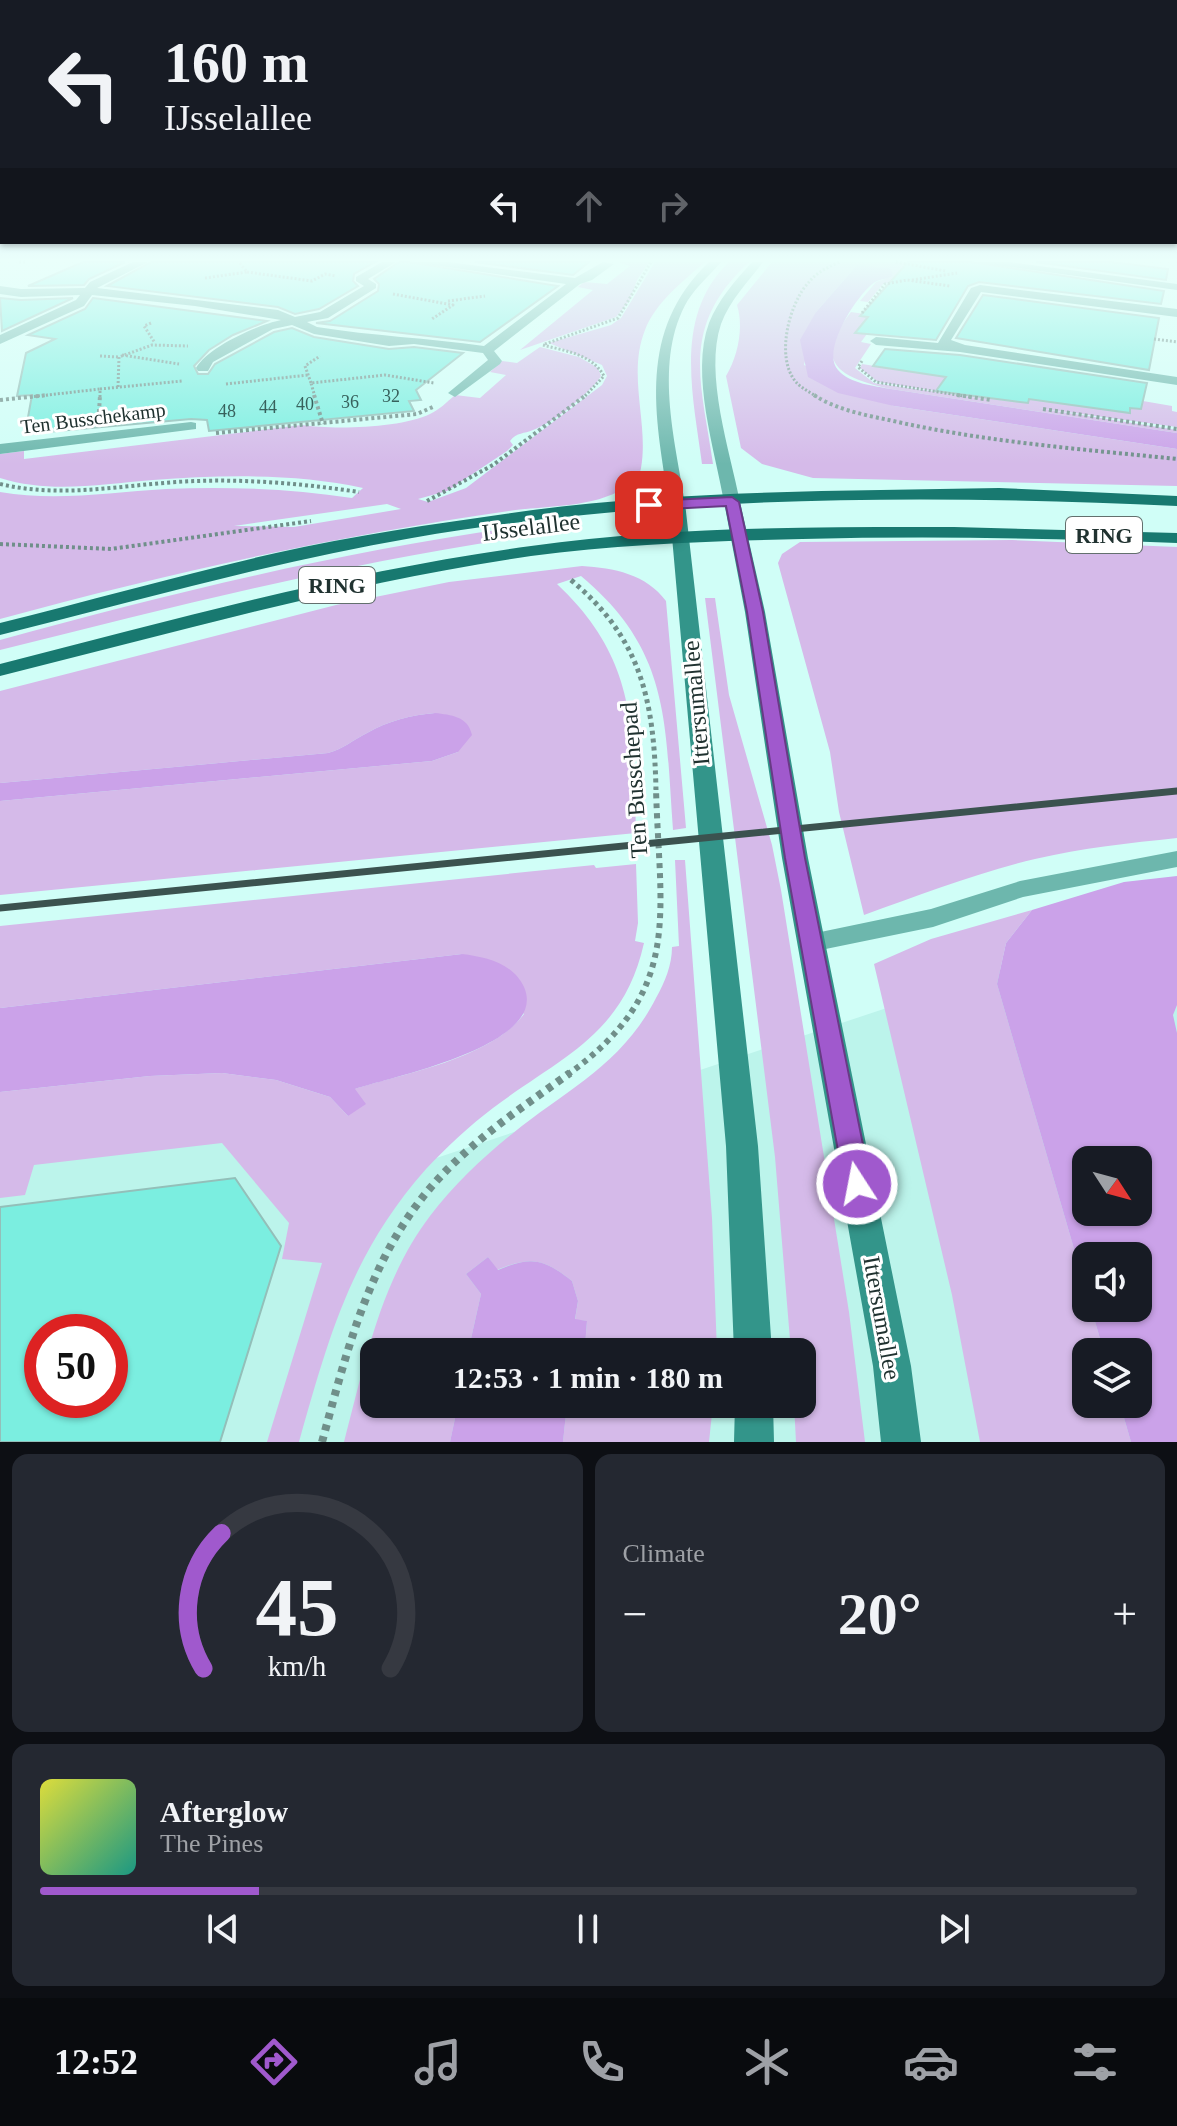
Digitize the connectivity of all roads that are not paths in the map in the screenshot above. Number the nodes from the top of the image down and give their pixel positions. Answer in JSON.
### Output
{"nodes":[{"id":1,"x":23,"y":329,"type":"edge"},
{"id":2,"x":263,"y":329,"type":"edge"},
{"id":3,"x":312,"y":329,"type":"edge"},
{"id":4,"x":514,"y":329,"type":"edge"},
{"id":5,"x":669,"y":329,"type":"edge"},
{"id":6,"x":714,"y":329,"type":"edge"},
{"id":7,"x":952,"y":329,"type":"edge"},
{"id":8,"x":0,"y":340,"type":"edge"},
{"id":9,"x":876,"y":341,"type":"road end"},
{"id":10,"x":962,"y":349,"type":"junction"},
{"id":11,"x":487,"y":350,"type":"junction"},
{"id":12,"x":203,"y":368,"type":"road end"},
{"id":13,"x":1177,"y":381,"type":"edge"},
{"id":14,"x":459,"y":390,"type":"road end"},
{"id":15,"x":191,"y":426,"type":"road end"},
{"id":16,"x":0,"y":449,"type":"edge"},
{"id":17,"x":1177,"y":501,"type":"edge"},
{"id":18,"x":732,"y":502,"type":"junction"},
{"id":19,"x":677,"y":503,"type":"junction"},
{"id":20,"x":741,"y":535,"type":"junction"},
{"id":21,"x":680,"y":538,"type":"junction"},
{"id":22,"x":1177,"y":538,"type":"edge"},
{"id":23,"x":0,"y":629,"type":"edge"},
{"id":24,"x":0,"y":670,"type":"edge"},
{"id":25,"x":1177,"y":859,"type":"edge"},
{"id":26,"x":811,"y":943,"type":"junction"},
{"id":27,"x":752,"y":1338,"type":"edge"},
{"id":28,"x":754,"y":1418,"type":"edge"},
{"id":29,"x":754,"y":1442,"type":"edge"},
{"id":30,"x":901,"y":1442,"type":"edge"}],
"edges":[{"from":1,"to":8,"type":"street"},
{"from":2,"to":12,"type":"street"},
{"from":3,"to":11,"type":"street"},
{"from":4,"to":11,"type":"street"},
{"from":5,"to":19,"type":"street","name":"Ittersumallee"},
{"from":6,"to":18,"type":"street","name":"Ittersumallee"},
{"from":7,"to":10,"type":"street"},
{"from":9,"to":10,"type":"street"},
{"from":10,"to":13,"type":"street"},
{"from":11,"to":14,"type":"street"},
{"from":15,"to":16,"type":"street","name":"Ten Busschekamp"},
{"from":17,"to":18,"type":"main road","name":"IJsselallee","number":"RING"},
{"from":18,"to":19,"type":"main road","name":"IJsselallee","number":"RING"},
{"from":18,"to":20,"type":"main road","name":"Ittersumallee"},
{"from":19,"to":21,"type":"main road","name":"Ittersumallee"},
{"from":19,"to":23,"type":"main road","name":"IJsselallee","number":"RING"},
{"from":20,"to":21,"type":"main road","name":"IJsselallee","number":"RING"},
{"from":20,"to":22,"type":"main road","name":"IJsselallee","number":"RING"},
{"from":20,"to":26,"type":"main road","name":"Ittersumallee"},
{"from":21,"to":24,"type":"main road","name":"IJsselallee","number":"RING"},
{"from":21,"to":27,"type":"main road","name":"Ittersumallee"},
{"from":25,"to":26,"type":"lane"},
{"from":26,"to":30,"type":"main road","name":"Ittersumallee"},
{"from":28,"to":29,"type":"main road"}]}
